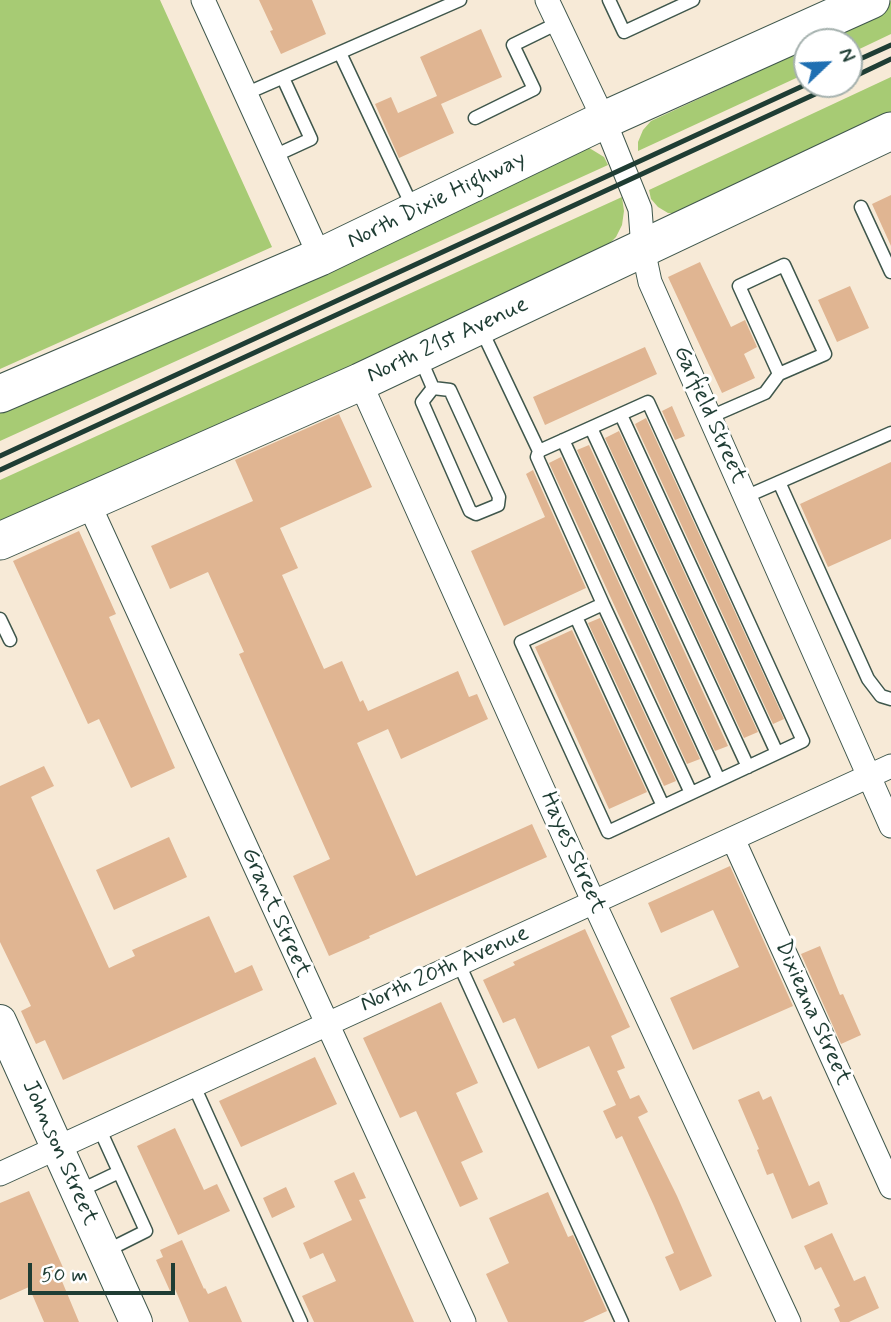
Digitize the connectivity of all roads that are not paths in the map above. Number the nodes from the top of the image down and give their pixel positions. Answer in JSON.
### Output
{"nodes":[{"id":1,"x":203,"y":0,"type":"edge"},
{"id":2,"x":460,"y":0,"type":"edge"},
{"id":3,"x":547,"y":0,"type":"edge"},
{"id":4,"x":609,"y":0,"type":"edge"},
{"id":5,"x":693,"y":0,"type":"edge"},
{"id":6,"x":857,"y":3,"type":"edge"},
{"id":7,"x":558,"y":23,"type":"junction"},
{"id":8,"x":340,"y":53,"type":"junction"},
{"id":9,"x":283,"y":78,"type":"junction"},
{"id":10,"x":245,"y":94,"type":"junction"},
{"id":11,"x":475,"y":118,"type":"dead end"},
{"id":12,"x":604,"y":120,"type":"junction"},
{"id":13,"x":891,"y":131,"type":"edge"},
{"id":14,"x":274,"y":156,"type":"junction"},
{"id":15,"x":861,"y":207,"type":"dead end"},
{"id":16,"x":414,"y":212,"type":"junction"},
{"id":17,"x":643,"y":249,"type":"junction"},
{"id":18,"x":320,"y":257,"type":"junction"},
{"id":19,"x":891,"y":272,"type":"edge"},
{"id":20,"x":480,"y":326,"type":"junction"},
{"id":21,"x":418,"y":355,"type":"junction"},
{"id":22,"x":779,"y":374,"type":"junction"},
{"id":23,"x":359,"y":382,"type":"junction"},
{"id":24,"x":433,"y":388,"type":"junction"},
{"id":25,"x":0,"y":394,"type":"edge"},
{"id":26,"x":621,"y":415,"type":"junction"},
{"id":27,"x":710,"y":417,"type":"junction"},
{"id":28,"x":591,"y":428,"type":"junction"},
{"id":29,"x":891,"y":432,"type":"edge"},
{"id":30,"x":563,"y":440,"type":"junction"},
{"id":31,"x":539,"y":451,"type":"junction"},
{"id":32,"x":779,"y":482,"type":"junction"},
{"id":33,"x":746,"y":498,"type":"junction"},
{"id":34,"x":88,"y":502,"type":"junction"},
{"id":35,"x":0,"y":541,"type":"edge"},
{"id":36,"x":603,"y":604,"type":"junction"},
{"id":37,"x":576,"y":617,"type":"junction"},
{"id":38,"x":0,"y":619,"type":"edge"},
{"id":39,"x":10,"y":640,"type":"dead end"},
{"id":40,"x":891,"y":699,"type":"edge"},
{"id":41,"x":777,"y":753,"type":"junction"},
{"id":42,"x":891,"y":766,"type":"edge"},
{"id":43,"x":748,"y":767,"type":"junction"},
{"id":44,"x":868,"y":776,"type":"junction"},
{"id":45,"x":719,"y":780,"type":"junction"},
{"id":46,"x":691,"y":793,"type":"junction"},
{"id":47,"x":663,"y":806,"type":"junction"},
{"id":48,"x":891,"y":826,"type":"edge"},
{"id":49,"x":733,"y":839,"type":"junction"},
{"id":50,"x":594,"y":903,"type":"junction"},
{"id":51,"x":459,"y":964,"type":"junction"},
{"id":52,"x":0,"y":1021,"type":"edge"},
{"id":53,"x":326,"y":1024,"type":"junction"},
{"id":54,"x":194,"y":1086,"type":"junction"},
{"id":55,"x":100,"y":1130,"type":"junction"},
{"id":56,"x":57,"y":1149,"type":"junction"},
{"id":57,"x":119,"y":1172,"type":"junction"},
{"id":58,"x":0,"y":1174,"type":"edge"},
{"id":59,"x":891,"y":1187,"type":"edge"},
{"id":60,"x":77,"y":1193,"type":"junction"},
{"id":61,"x":104,"y":1252,"type":"junction"},
{"id":62,"x":136,"y":1322,"type":"edge"},
{"id":63,"x":301,"y":1322,"type":"edge"},
{"id":64,"x":464,"y":1322,"type":"edge"},
{"id":65,"x":622,"y":1322,"type":"edge"},
{"id":66,"x":789,"y":1322,"type":"edge"}],
"edges":[{"from":1,"to":10,"type":"street"},
{"from":2,"to":8,"type":"lane"},
{"from":3,"to":7,"type":"street","name":"Garfield Street"},
{"from":4,"to":5,"type":"lane"},
{"from":6,"to":12,"type":"main road","name":"North Dixie Highway"},
{"from":7,"to":11,"type":"lane"},
{"from":7,"to":12,"type":"street","name":"Garfield Street"},
{"from":8,"to":9,"type":"lane"},
{"from":8,"to":16,"type":"lane"},
{"from":9,"to":10,"type":"lane"},
{"from":9,"to":14,"type":"lane"},
{"from":10,"to":14,"type":"street"},
{"from":12,"to":16,"type":"main road","name":"North Dixie Highway"},
{"from":12,"to":17,"type":"street","name":"Garfield Street"},
{"from":13,"to":17,"type":"main road","name":"North 21st Avenue"},
{"from":14,"to":18,"type":"street"},
{"from":15,"to":19,"type":"lane"},
{"from":16,"to":18,"type":"main road","name":"North Dixie Highway"},
{"from":17,"to":20,"type":"main road","name":"North 21st Avenue"},
{"from":17,"to":27,"type":"street","name":"Garfield Street"},
{"from":18,"to":25,"type":"main road","name":"North Dixie Highway"},
{"from":20,"to":21,"type":"main road","name":"North 21st Avenue"},
{"from":20,"to":31,"type":"lane"},
{"from":21,"to":23,"type":"main road","name":"North 21st Avenue"},
{"from":21,"to":24,"type":"lane"},
{"from":22,"to":22,"type":"lane"},
{"from":22,"to":27,"type":"lane"},
{"from":23,"to":34,"type":"main road","name":"North 21st Avenue"},
{"from":23,"to":50,"type":"street","name":"Hayes Street"},
{"from":24,"to":24,"type":"lane"},
{"from":26,"to":28,"type":"lane"},
{"from":26,"to":41,"type":"lane"},
{"from":26,"to":41,"type":"lane"},
{"from":27,"to":33,"type":"street","name":"Garfield Street"},
{"from":28,"to":30,"type":"lane"},
{"from":28,"to":43,"type":"lane"},
{"from":29,"to":32,"type":"lane"},
{"from":30,"to":31,"type":"lane"},
{"from":30,"to":45,"type":"lane"},
{"from":31,"to":36,"type":"lane"},
{"from":32,"to":33,"type":"lane"},
{"from":32,"to":40,"type":"lane"},
{"from":33,"to":44,"type":"street","name":"Garfield Street"},
{"from":34,"to":35,"type":"main road","name":"North 21st Avenue"},
{"from":34,"to":53,"type":"street","name":"Grant Street"},
{"from":36,"to":37,"type":"lane"},
{"from":36,"to":46,"type":"lane"},
{"from":37,"to":47,"type":"lane"},
{"from":37,"to":47,"type":"lane"},
{"from":38,"to":39,"type":"lane"},
{"from":41,"to":43,"type":"lane"},
{"from":42,"to":44,"type":"street","name":"North 20th Avenue"},
{"from":43,"to":45,"type":"lane"},
{"from":44,"to":48,"type":"street","name":"Garfield Street"},
{"from":44,"to":49,"type":"street","name":"North 20th Avenue"},
{"from":45,"to":46,"type":"lane"},
{"from":46,"to":47,"type":"lane"},
{"from":49,"to":50,"type":"street","name":"North 20th Avenue"},
{"from":49,"to":59,"type":"street","name":"Dixieana Street"},
{"from":50,"to":51,"type":"street","name":"North 20th Avenue"},
{"from":50,"to":66,"type":"street","name":"Hayes Street"},
{"from":51,"to":53,"type":"street","name":"North 20th Avenue"},
{"from":51,"to":65,"type":"lane"},
{"from":52,"to":56,"type":"street","name":"Johnson Street"},
{"from":53,"to":54,"type":"street","name":"North 20th Avenue"},
{"from":53,"to":64,"type":"street","name":"Grant Street"},
{"from":54,"to":55,"type":"street","name":"North 20th Avenue"},
{"from":54,"to":63,"type":"lane"},
{"from":55,"to":56,"type":"street","name":"North 20th Avenue"},
{"from":55,"to":57,"type":"lane"},
{"from":56,"to":58,"type":"street","name":"North 20th Avenue"},
{"from":56,"to":60,"type":"street","name":"Johnson Street"},
{"from":57,"to":60,"type":"lane"},
{"from":57,"to":61,"type":"lane"},
{"from":60,"to":61,"type":"street","name":"Johnson Street"},
{"from":61,"to":62,"type":"street","name":"Johnson Street"}]}
